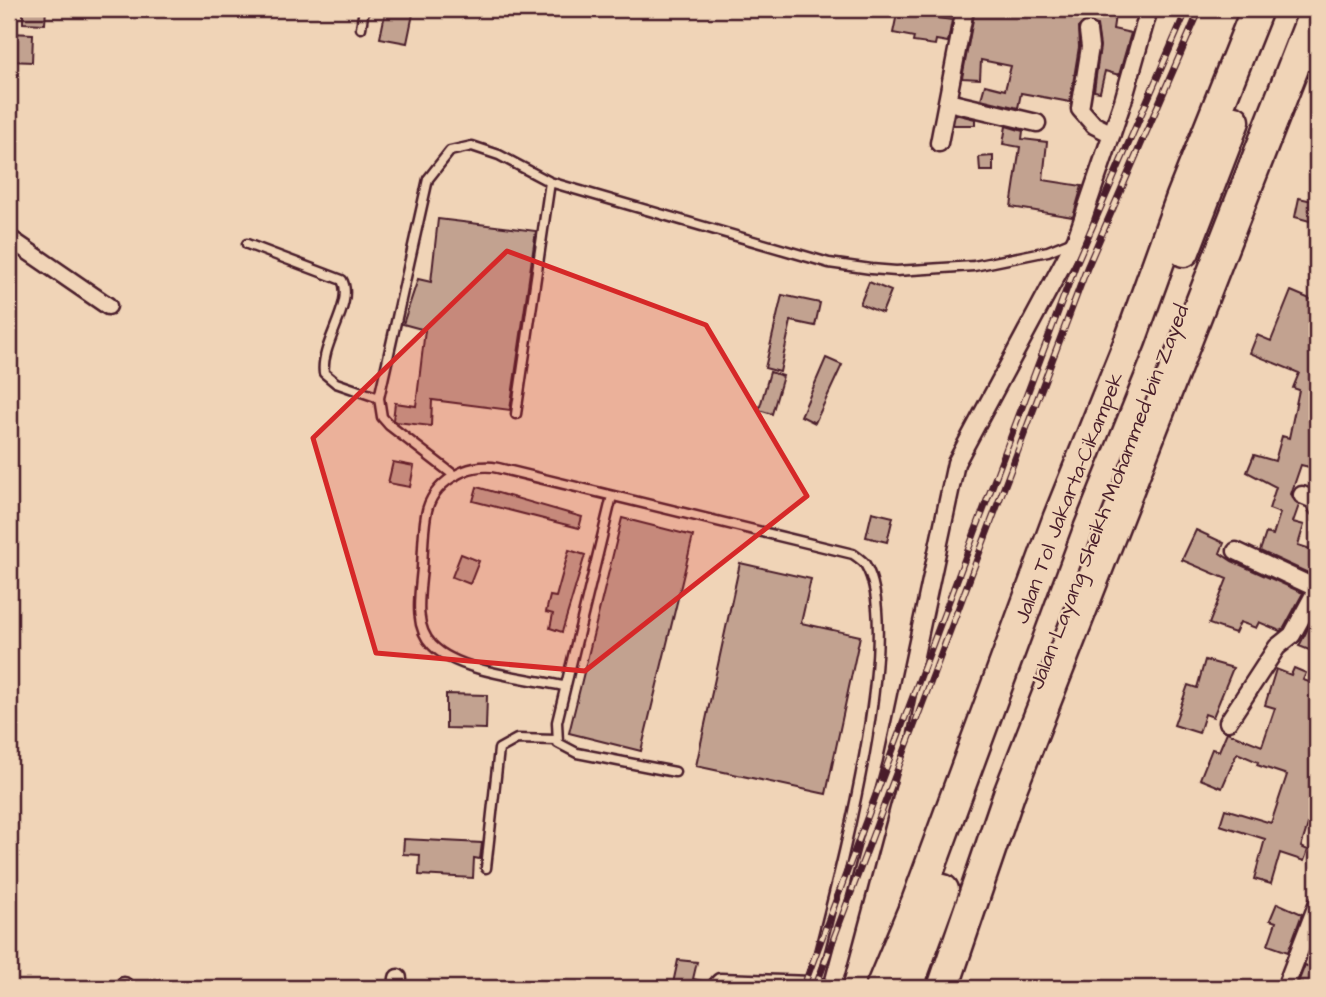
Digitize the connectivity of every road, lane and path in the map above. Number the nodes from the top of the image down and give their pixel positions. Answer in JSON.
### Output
{"nodes":[{"id":1,"x":364,"y":9,"type":"edge"},
{"id":2,"x":582,"y":9,"type":"edge"},
{"id":3,"x":965,"y":9,"type":"edge"},
{"id":4,"x":1149,"y":9,"type":"edge"},
{"id":5,"x":1256,"y":9,"type":"edge"},
{"id":6,"x":1278,"y":9,"type":"edge"},
{"id":7,"x":1299,"y":9,"type":"edge"},
{"id":8,"x":1316,"y":9,"type":"edge"},
{"id":9,"x":596,"y":12,"type":"dead end"},
{"id":10,"x":361,"y":28,"type":"dead end"},
{"id":11,"x":1088,"y":31,"type":"dead end"},
{"id":12,"x":948,"y":102,"type":"junction"},
{"id":13,"x":1037,"y":123,"type":"dead end"},
{"id":14,"x":1112,"y":134,"type":"junction"},
{"id":15,"x":939,"y":143,"type":"dead end"},
{"id":16,"x":550,"y":182,"type":"junction"},
{"id":17,"x":9,"y":239,"type":"edge"},
{"id":18,"x":1076,"y":240,"type":"junction"},
{"id":19,"x":247,"y":244,"type":"dead end"},
{"id":20,"x":108,"y":306,"type":"dead end"},
{"id":21,"x":379,"y":398,"type":"junction"},
{"id":22,"x":516,"y":414,"type":"dead end"},
{"id":23,"x":455,"y":475,"type":"junction"},
{"id":24,"x":1302,"y":495,"type":"dead end"},
{"id":25,"x":612,"y":496,"type":"junction"},
{"id":26,"x":1317,"y":507,"type":"edge"},
{"id":27,"x":1236,"y":551,"type":"dead end"},
{"id":28,"x":1316,"y":588,"type":"edge"},
{"id":29,"x":563,"y":686,"type":"junction"},
{"id":30,"x":1228,"y":722,"type":"dead end"},
{"id":31,"x":557,"y":740,"type":"junction"},
{"id":32,"x":676,"y":772,"type":"dead end"},
{"id":33,"x":485,"y":868,"type":"dead end"},
{"id":34,"x":1317,"y":905,"type":"edge"},
{"id":35,"x":944,"y":984,"type":"edge"},
{"id":36,"x":815,"y":987,"type":"edge"},
{"id":37,"x":715,"y":988,"type":"edge"},
{"id":38,"x":832,"y":988,"type":"edge"},
{"id":39,"x":881,"y":988,"type":"edge"},
{"id":40,"x":907,"y":988,"type":"edge"},
{"id":41,"x":1285,"y":988,"type":"edge"}],
"edges":[{"from":1,"to":10,"type":"lane"},
{"from":2,"to":9,"type":"lane"},
{"from":3,"to":12,"type":"street"},
{"from":4,"to":14,"type":"street"},
{"from":5,"to":39,"type":"highway","name":"Jalan Tol Jakarta–Cikampek"},
{"from":6,"to":40,"type":"highway","name":"Jalan Layang Sheikh Mohammed bin Zayed"},
{"from":7,"to":35,"type":"highway","name":"Jalan Layang Sheikh Mohammed bin Zayed"},
{"from":8,"to":35,"type":"highway"},
{"from":11,"to":14,"type":"street"},
{"from":12,"to":13,"type":"street"},
{"from":12,"to":15,"type":"street"},
{"from":14,"to":18,"type":"street"},
{"from":16,"to":18,"type":"lane"},
{"from":16,"to":21,"type":"lane"},
{"from":16,"to":22,"type":"lane"},
{"from":17,"to":20,"type":"street"},
{"from":18,"to":38,"type":"street"},
{"from":19,"to":21,"type":"lane"},
{"from":21,"to":23,"type":"lane"},
{"from":23,"to":25,"type":"lane"},
{"from":23,"to":29,"type":"lane"},
{"from":24,"to":26,"type":"street"},
{"from":25,"to":29,"type":"lane"},
{"from":25,"to":36,"type":"lane"},
{"from":27,"to":28,"type":"street"},
{"from":28,"to":30,"type":"street"},
{"from":29,"to":31,"type":"lane"},
{"from":31,"to":32,"type":"lane"},
{"from":31,"to":33,"type":"lane"},
{"from":34,"to":41,"type":"street"},
{"from":36,"to":37,"type":"street"}]}
